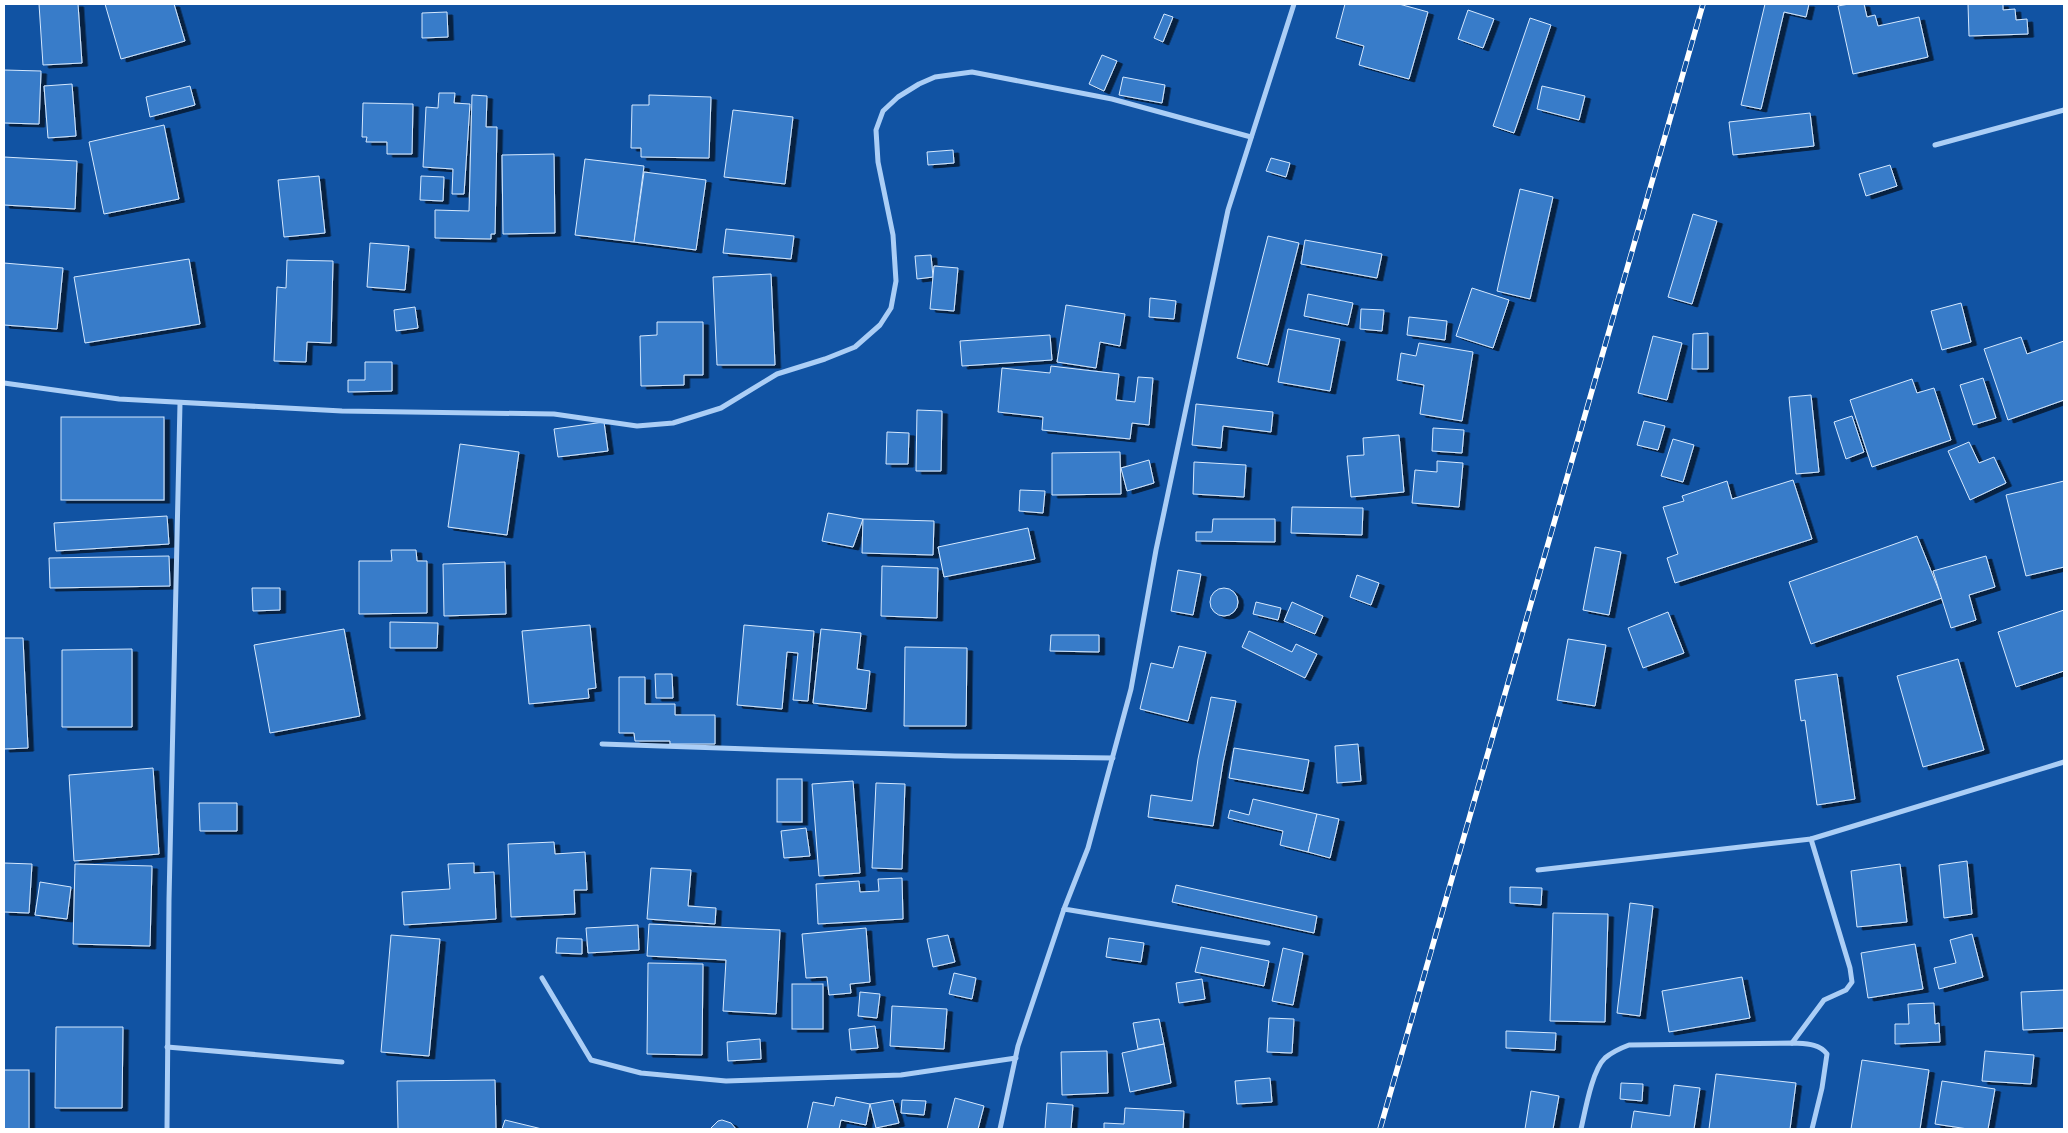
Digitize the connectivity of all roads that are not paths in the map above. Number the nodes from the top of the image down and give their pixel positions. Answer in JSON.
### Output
{"nodes":[{"id":1,"x":1294,"y":4,"type":"edge"},
{"id":2,"x":2064,"y":110,"type":"edge"},
{"id":3,"x":1251,"y":137,"type":"junction"},
{"id":4,"x":1935,"y":145,"type":"dead end"},
{"id":5,"x":4,"y":384,"type":"edge"},
{"id":6,"x":180,"y":403,"type":"junction"},
{"id":7,"x":602,"y":744,"type":"dead end"},
{"id":8,"x":1113,"y":758,"type":"junction"},
{"id":9,"x":2064,"y":762,"type":"edge"},
{"id":10,"x":1811,"y":839,"type":"junction"},
{"id":11,"x":1538,"y":870,"type":"dead end"},
{"id":12,"x":1064,"y":908,"type":"junction"},
{"id":13,"x":1268,"y":944,"type":"dead end"},
{"id":14,"x":542,"y":978,"type":"dead end"},
{"id":15,"x":1792,"y":1043,"type":"junction"},
{"id":16,"x":168,"y":1047,"type":"junction"},
{"id":17,"x":1016,"y":1058,"type":"junction"},
{"id":18,"x":342,"y":1062,"type":"dead end"},
{"id":19,"x":167,"y":1129,"type":"edge"},
{"id":20,"x":1000,"y":1129,"type":"edge"},
{"id":21,"x":1581,"y":1129,"type":"edge"},
{"id":22,"x":1812,"y":1129,"type":"edge"}],
"edges":[{"from":1,"to":3,"type":"street"},
{"from":2,"to":4,"type":"street"},
{"from":3,"to":6,"type":"street"},
{"from":3,"to":8,"type":"street"},
{"from":5,"to":6,"type":"street"},
{"from":6,"to":16,"type":"street"},
{"from":7,"to":8,"type":"street"},
{"from":8,"to":12,"type":"street"},
{"from":9,"to":10,"type":"street"},
{"from":10,"to":11,"type":"street"},
{"from":10,"to":15,"type":"street"},
{"from":12,"to":13,"type":"street"},
{"from":12,"to":17,"type":"street"},
{"from":14,"to":17,"type":"street"},
{"from":15,"to":21,"type":"street"},
{"from":15,"to":22,"type":"street"},
{"from":16,"to":18,"type":"street"},
{"from":16,"to":19,"type":"street"},
{"from":17,"to":20,"type":"street"}]}
